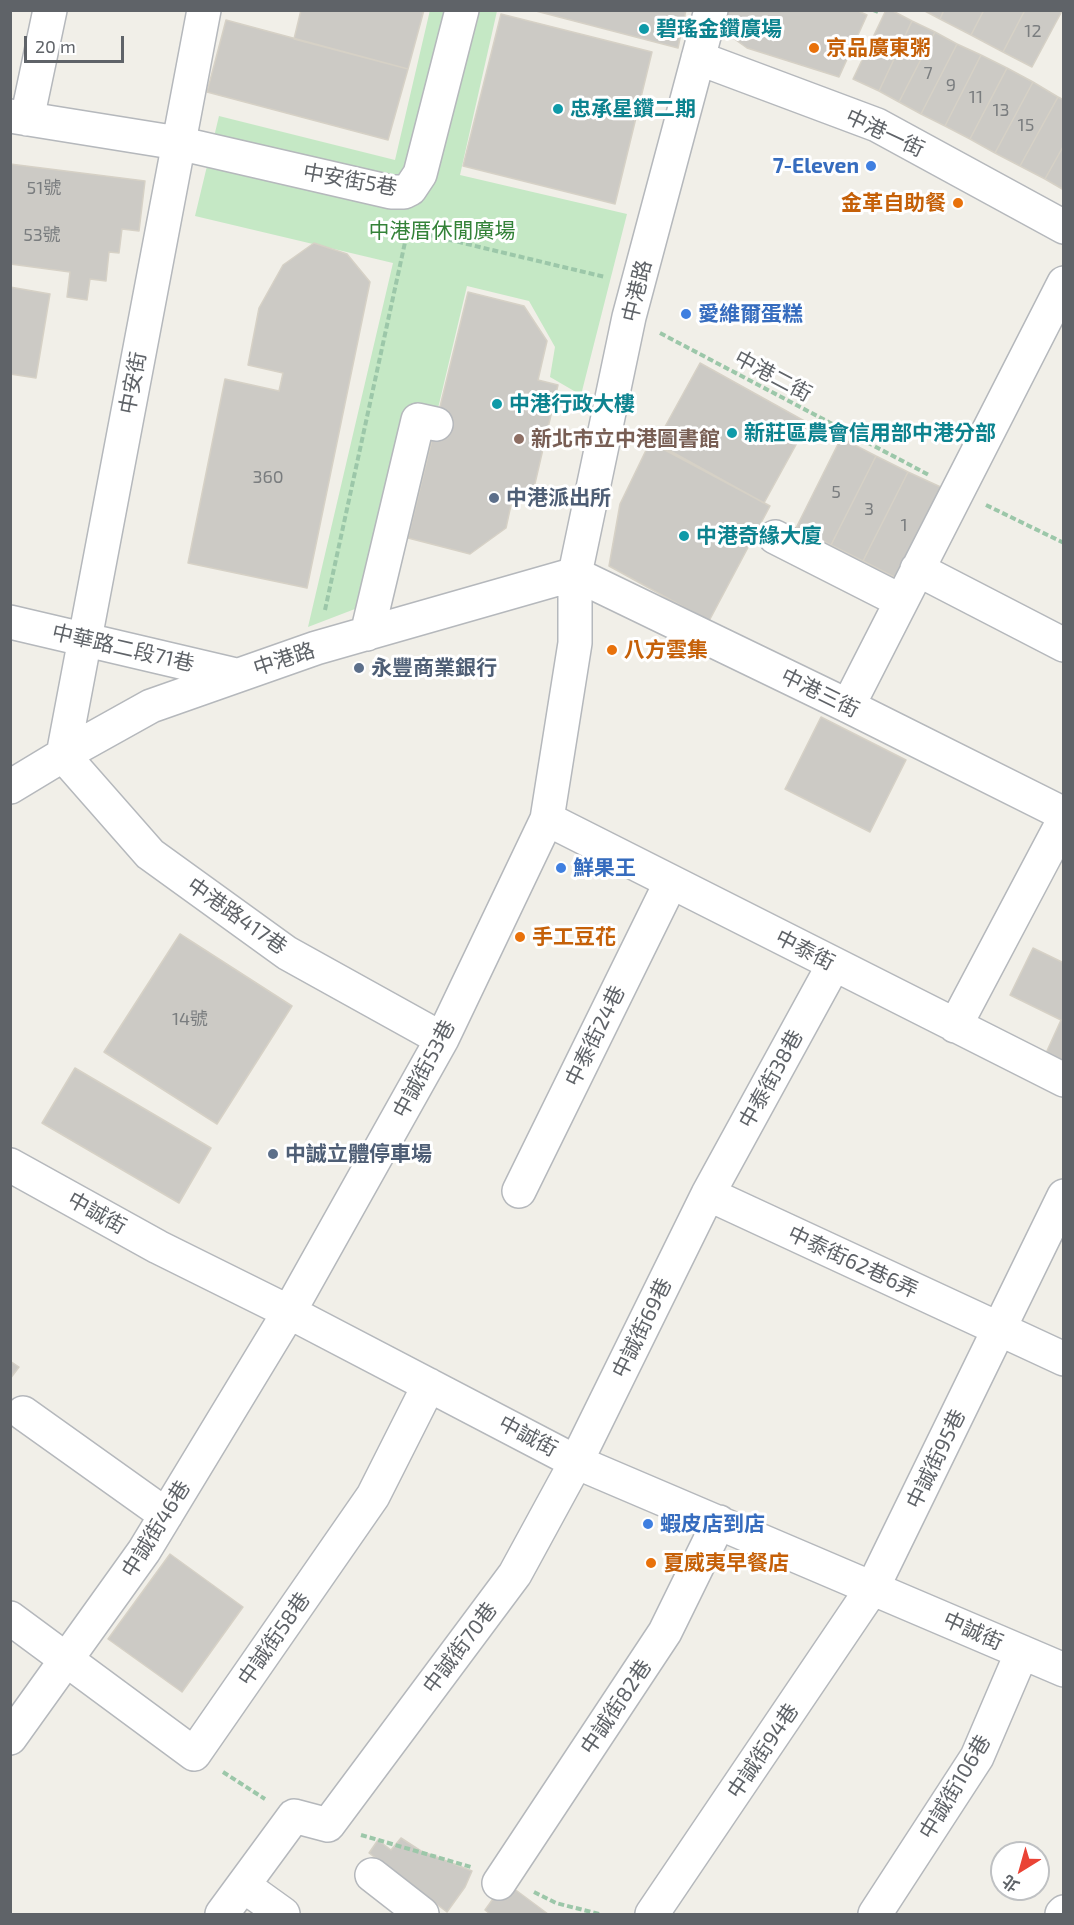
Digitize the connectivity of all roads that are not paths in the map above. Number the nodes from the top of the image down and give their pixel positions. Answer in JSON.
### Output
{"nodes":[{"id":1,"x":50,"y":10,"type":"edge"},
{"id":2,"x":204,"y":10,"type":"edge"},
{"id":3,"x":462,"y":10,"type":"edge"},
{"id":4,"x":711,"y":10,"type":"edge"},
{"id":5,"x":698,"y":58,"type":"junction"},
{"id":6,"x":19,"y":117,"type":"edge"},
{"id":7,"x":178,"y":143,"type":"junction"},
{"id":8,"x":1064,"y":227,"type":"edge"},
{"id":9,"x":1064,"y":283,"type":"edge"},
{"id":10,"x":436,"y":424,"type":"dead end"},
{"id":11,"x":775,"y":537,"type":"dead end"},
{"id":12,"x":917,"y":569,"type":"junction"},
{"id":13,"x":574,"y":574,"type":"junction"},
{"id":14,"x":901,"y":601,"type":"junction"},
{"id":15,"x":10,"y":622,"type":"edge"},
{"id":16,"x":367,"y":634,"type":"junction"},
{"id":17,"x":84,"y":639,"type":"junction"},
{"id":18,"x":1064,"y":645,"type":"edge"},
{"id":19,"x":236,"y":675,"type":"junction"},
{"id":20,"x":848,"y":706,"type":"junction"},
{"id":21,"x":63,"y":755,"type":"junction"},
{"id":22,"x":10,"y":788,"type":"edge"},
{"id":23,"x":1064,"y":814,"type":"edge"},
{"id":24,"x":547,"y":819,"type":"junction"},
{"id":25,"x":1064,"y":820,"type":"edge"},
{"id":26,"x":671,"y":882,"type":"junction"},
{"id":27,"x":834,"y":964,"type":"junction"},
{"id":28,"x":955,"y":1026,"type":"junction"},
{"id":29,"x":442,"y":1039,"type":"junction"},
{"id":30,"x":1064,"y":1080,"type":"edge"},
{"id":31,"x":10,"y":1165,"type":"edge"},
{"id":32,"x":519,"y":1191,"type":"dead end"},
{"id":33,"x":708,"y":1194,"type":"junction"},
{"id":34,"x":1064,"y":1196,"type":"edge"},
{"id":35,"x":289,"y":1312,"type":"junction"},
{"id":36,"x":998,"y":1330,"type":"junction"},
{"id":37,"x":1064,"y":1359,"type":"edge"},
{"id":38,"x":429,"y":1385,"type":"junction"},
{"id":39,"x":23,"y":1413,"type":"dead end"},
{"id":40,"x":576,"y":1462,"type":"junction"},
{"id":41,"x":166,"y":1515,"type":"junction"},
{"id":42,"x":719,"y":1522,"type":"junction"},
{"id":43,"x":873,"y":1587,"type":"junction"},
{"id":44,"x":10,"y":1618,"type":"edge"},
{"id":45,"x":1022,"y":1652,"type":"junction"},
{"id":46,"x":67,"y":1660,"type":"junction"},
{"id":47,"x":1064,"y":1670,"type":"edge"},
{"id":48,"x":10,"y":1738,"type":"edge"},
{"id":49,"x":372,"y":1875,"type":"dead end"},
{"id":50,"x":501,"y":1880,"type":"road end"},
{"id":51,"x":244,"y":1886,"type":"junction"},
{"id":52,"x":222,"y":1914,"type":"edge"},
{"id":53,"x":283,"y":1914,"type":"edge"},
{"id":54,"x":422,"y":1914,"type":"edge"},
{"id":55,"x":652,"y":1914,"type":"edge"},
{"id":56,"x":875,"y":1914,"type":"edge"}],
"edges":[{"from":1,"to":6,"type":"street"},
{"from":2,"to":7,"type":"street","name":"中安街"},
{"from":3,"to":7,"type":"street","name":"中安街5巷"},
{"from":4,"to":5,"type":"street","name":"中港路"},
{"from":5,"to":8,"type":"street","name":"中港一街"},
{"from":5,"to":13,"type":"street","name":"中港路"},
{"from":6,"to":7,"type":"street","name":"中安街5巷"},
{"from":7,"to":17,"type":"street","name":"中安街"},
{"from":9,"to":12,"type":"street"},
{"from":10,"to":16,"type":"street"},
{"from":11,"to":14,"type":"street"},
{"from":12,"to":14,"type":"street"},
{"from":12,"to":18,"type":"street"},
{"from":13,"to":16,"type":"street","name":"中港路"},
{"from":13,"to":20,"type":"street","name":"中港三街"},
{"from":13,"to":24,"type":"street","name":"中港路"},
{"from":14,"to":20,"type":"street"},
{"from":15,"to":17,"type":"street","name":"中華路二段71巷"},
{"from":16,"to":19,"type":"street","name":"中港路"},
{"from":17,"to":19,"type":"street","name":"中華路二段71巷"},
{"from":17,"to":21,"type":"street","name":"中安街"},
{"from":19,"to":21,"type":"street","name":"中港路"},
{"from":20,"to":23,"type":"street","name":"中港三街"},
{"from":21,"to":22,"type":"street","name":"中港路"},
{"from":21,"to":29,"type":"street","name":"中港路417巷"},
{"from":24,"to":26,"type":"street","name":"中泰街"},
{"from":24,"to":29,"type":"street","name":"中誠街53巷"},
{"from":25,"to":28,"type":"street"},
{"from":26,"to":27,"type":"street","name":"中泰街"},
{"from":26,"to":32,"type":"street","name":"中泰街24巷"},
{"from":27,"to":28,"type":"street","name":"中泰街"},
{"from":27,"to":33,"type":"street","name":"中泰街38巷"},
{"from":28,"to":30,"type":"street","name":"中泰街"},
{"from":29,"to":35,"type":"street","name":"中誠街53巷"},
{"from":31,"to":35,"type":"street","name":"中誠街"},
{"from":33,"to":36,"type":"street","name":"中泰街62巷6弄"},
{"from":33,"to":40,"type":"street","name":"中誠街69巷"},
{"from":34,"to":36,"type":"street","name":"中誠街95巷"},
{"from":35,"to":38,"type":"street","name":"中誠街"},
{"from":35,"to":41,"type":"street","name":"中誠街46巷"},
{"from":36,"to":37,"type":"street","name":"中泰街62巷6弄"},
{"from":36,"to":43,"type":"street","name":"中誠街95巷"},
{"from":38,"to":40,"type":"street","name":"中誠街"},
{"from":38,"to":46,"type":"street","name":"中誠街58巷"},
{"from":39,"to":41,"type":"street"},
{"from":40,"to":42,"type":"street","name":"中誠街"},
{"from":40,"to":51,"type":"street","name":"中誠街70巷"},
{"from":41,"to":46,"type":"street","name":"中誠街46巷"},
{"from":42,"to":43,"type":"street","name":"中誠街"},
{"from":42,"to":50,"type":"street","name":"中誠街82巷"},
{"from":43,"to":45,"type":"street","name":"中誠街"},
{"from":43,"to":55,"type":"street","name":"中誠街94巷"},
{"from":44,"to":46,"type":"street"},
{"from":45,"to":47,"type":"street","name":"中誠街"},
{"from":45,"to":56,"type":"street","name":"中誠街106巷"},
{"from":46,"to":48,"type":"street","name":"中誠街46巷"},
{"from":49,"to":54,"type":"street"},
{"from":51,"to":52,"type":"street"},
{"from":51,"to":53,"type":"street"}]}
